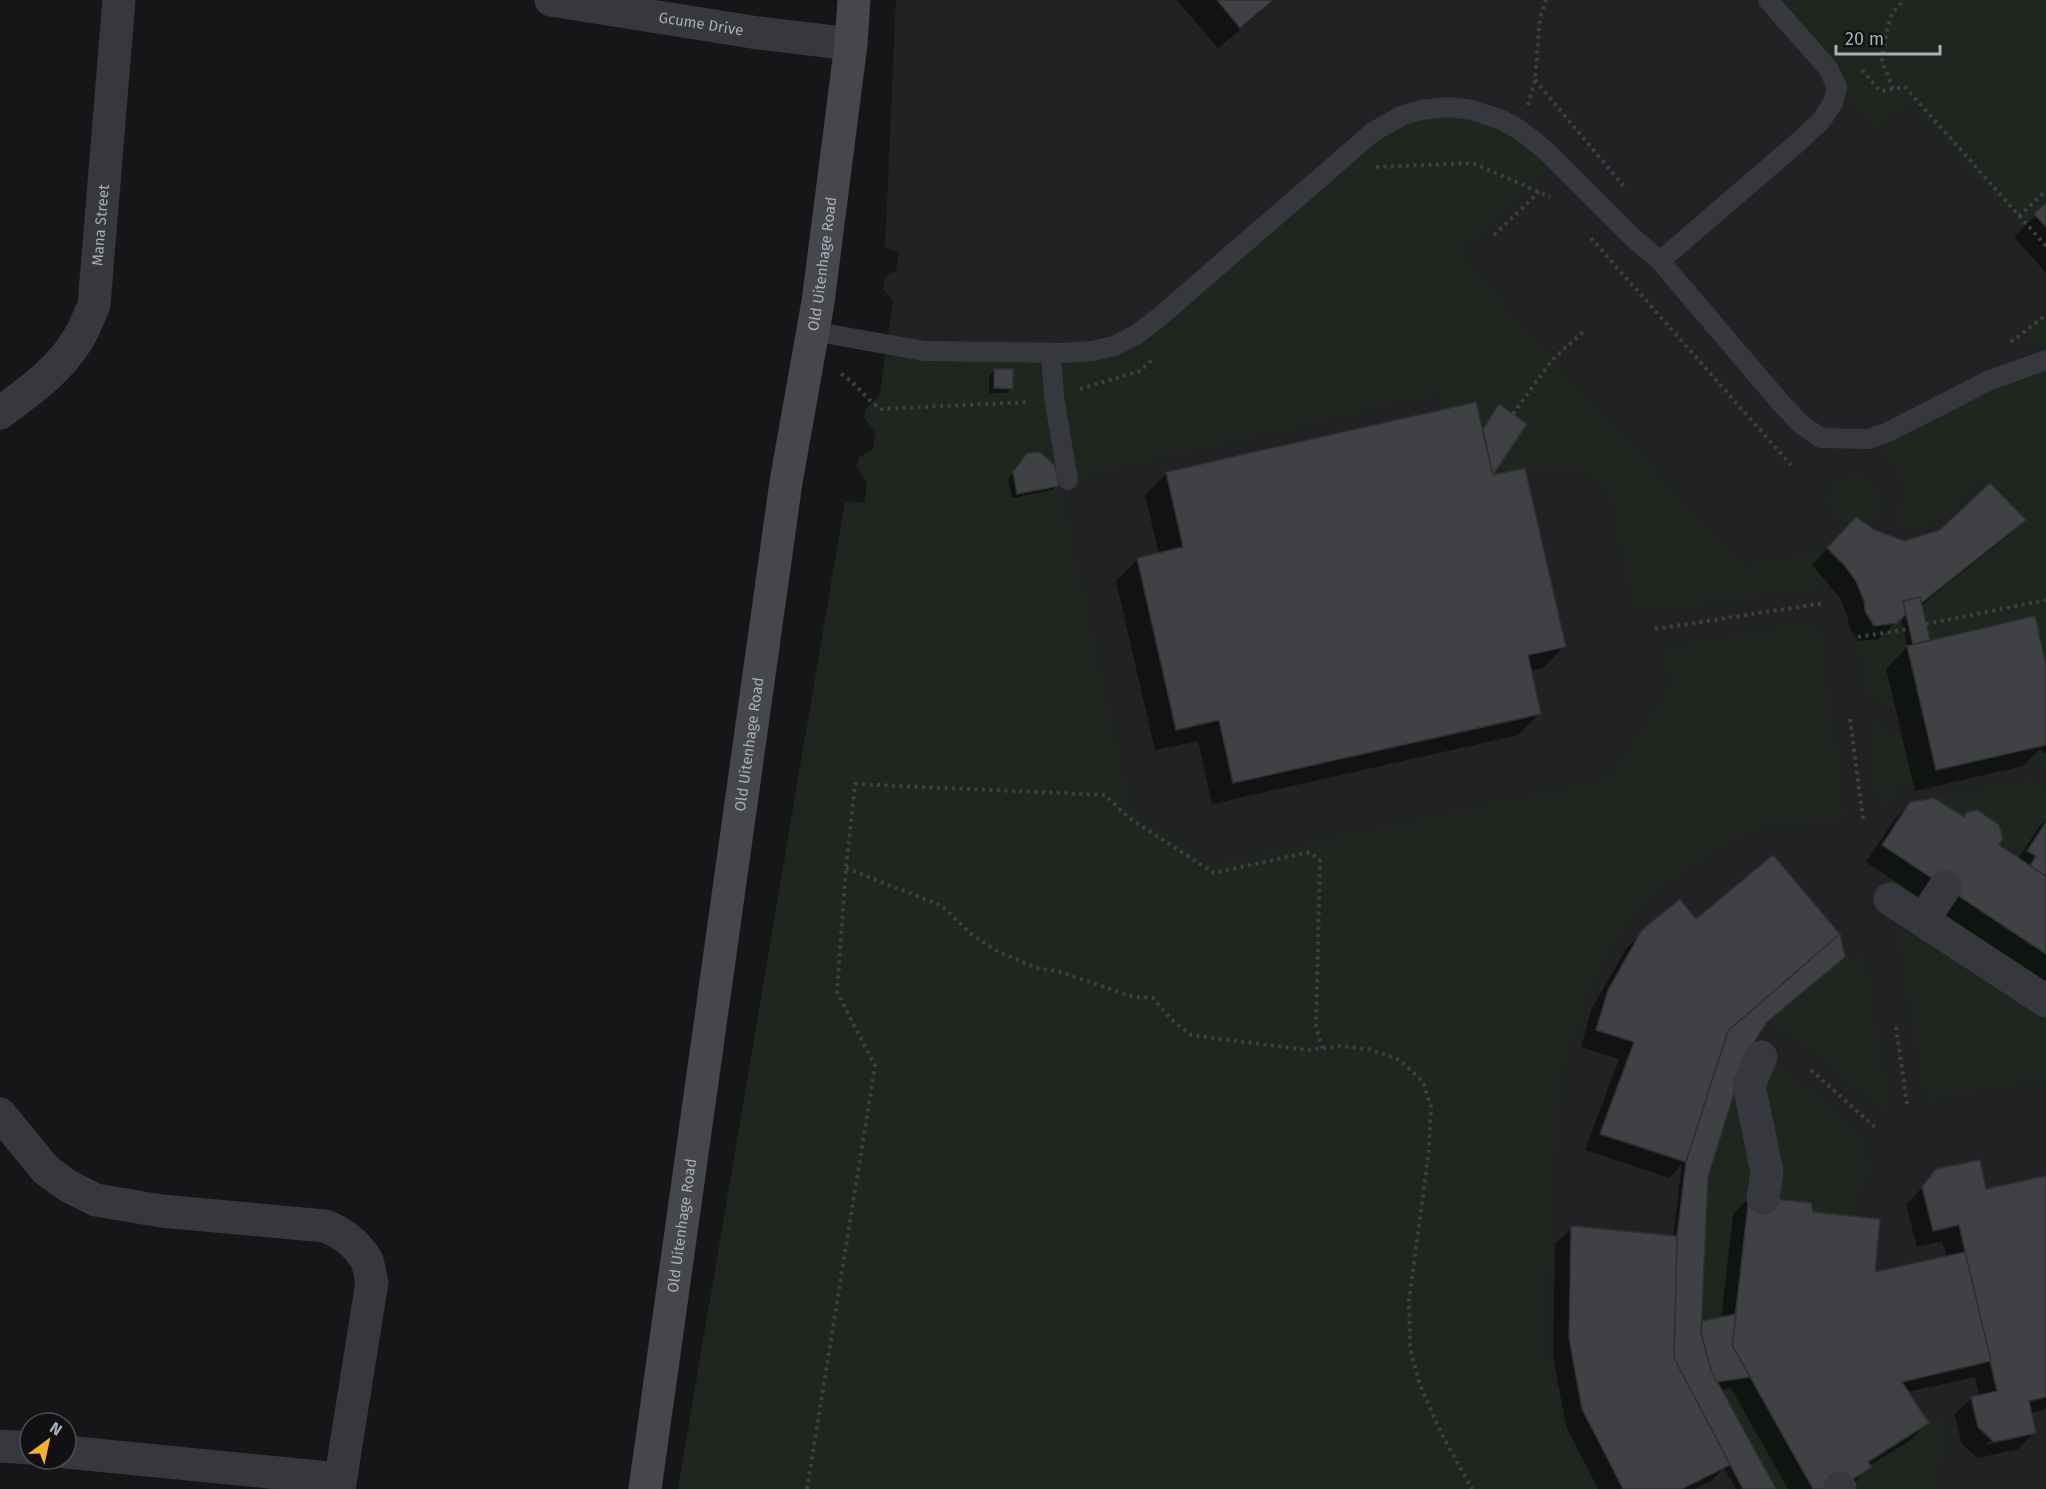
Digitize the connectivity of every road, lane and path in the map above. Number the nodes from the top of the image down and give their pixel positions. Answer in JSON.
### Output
{"nodes":[{"id":1,"x":119,"y":0,"type":"edge"},
{"id":2,"x":551,"y":0,"type":"edge"},
{"id":3,"x":854,"y":0,"type":"edge"},
{"id":4,"x":1546,"y":0,"type":"edge"},
{"id":5,"x":1768,"y":0,"type":"edge"},
{"id":6,"x":1904,"y":0,"type":"edge"},
{"id":7,"x":851,"y":44,"type":"junction"},
{"id":8,"x":1858,"y":66,"type":"dead end"},
{"id":9,"x":1535,"y":80,"type":"junction"},
{"id":10,"x":1893,"y":89,"type":"junction"},
{"id":11,"x":1520,"y":130,"type":"junction"},
{"id":12,"x":1372,"y":167,"type":"dead end"},
{"id":13,"x":2046,"y":191,"type":"edge"},
{"id":14,"x":1539,"y":192,"type":"junction"},
{"id":15,"x":1632,"y":195,"type":"dead end"},
{"id":16,"x":1556,"y":199,"type":"dead end"},
{"id":17,"x":2019,"y":216,"type":"junction"},
{"id":18,"x":1586,"y":234,"type":"dead end"},
{"id":19,"x":1494,"y":235,"type":"dead end"},
{"id":20,"x":2046,"y":246,"type":"edge"},
{"id":21,"x":1660,"y":261,"type":"junction"},
{"id":22,"x":2046,"y":315,"type":"edge"},
{"id":23,"x":1585,"y":330,"type":"dead end"},
{"id":24,"x":810,"y":344,"type":"junction"},
{"id":25,"x":2007,"y":346,"type":"dead end"},
{"id":26,"x":1052,"y":353,"type":"junction"},
{"id":27,"x":1157,"y":356,"type":"dead end"},
{"id":28,"x":2046,"y":360,"type":"edge"},
{"id":29,"x":1054,"y":397,"type":"junction"},
{"id":30,"x":0,"y":413,"type":"edge"},
{"id":31,"x":1513,"y":414,"type":"dead end"},
{"id":32,"x":1791,"y":465,"type":"dead end"},
{"id":33,"x":1068,"y":480,"type":"dead end"},
{"id":34,"x":2046,"y":600,"type":"edge"},
{"id":35,"x":1824,"y":603,"type":"dead end"},
{"id":36,"x":1926,"y":624,"type":"dead end"},
{"id":37,"x":1655,"y":629,"type":"dead end"},
{"id":38,"x":1909,"y":629,"type":"dead end"},
{"id":39,"x":1858,"y":637,"type":"dead end"},
{"id":40,"x":1850,"y":719,"type":"dead end"},
{"id":41,"x":1863,"y":819,"type":"dead end"},
{"id":42,"x":846,"y":868,"type":"junction"},
{"id":43,"x":1945,"y":887,"type":"dead end"},
{"id":44,"x":1890,"y":899,"type":"dead end"},
{"id":45,"x":1923,"y":920,"type":"junction"},
{"id":46,"x":2046,"y":1001,"type":"edge"},
{"id":47,"x":1896,"y":1027,"type":"dead end"},
{"id":48,"x":1322,"y":1048,"type":"junction"},
{"id":49,"x":1761,"y":1057,"type":"dead end"},
{"id":50,"x":1810,"y":1070,"type":"dead end"},
{"id":51,"x":1907,"y":1104,"type":"dead end"},
{"id":52,"x":0,"y":1114,"type":"edge"},
{"id":53,"x":1875,"y":1127,"type":"dead end"},
{"id":54,"x":1763,"y":1198,"type":"dead end"},
{"id":55,"x":0,"y":1446,"type":"edge"},
{"id":56,"x":18,"y":1447,"type":"edge"},
{"id":57,"x":78,"y":1453,"type":"edge"},
{"id":58,"x":339,"y":1484,"type":"edge"},
{"id":59,"x":645,"y":1489,"type":"edge"},
{"id":60,"x":807,"y":1489,"type":"edge"},
{"id":61,"x":1472,"y":1489,"type":"edge"}],
"edges":[{"from":1,"to":30,"type":"street","name":"Mana Street"},
{"from":2,"to":7,"type":"street","name":"Gcume Drive"},
{"from":3,"to":7,"type":"street","name":"Old Uitenhage Road"},
{"from":4,"to":9,"type":"path"},
{"from":5,"to":21,"type":"lane"},
{"from":6,"to":10,"type":"path"},
{"from":7,"to":24,"type":"street","name":"Old Uitenhage Road"},
{"from":8,"to":10,"type":"path"},
{"from":9,"to":11,"type":"path"},
{"from":9,"to":15,"type":"path"},
{"from":10,"to":17,"type":"path"},
{"from":11,"to":21,"type":"lane"},
{"from":11,"to":26,"type":"lane"},
{"from":12,"to":14,"type":"path"},
{"from":13,"to":17,"type":"path"},
{"from":14,"to":16,"type":"path"},
{"from":14,"to":19,"type":"path"},
{"from":17,"to":20,"type":"path"},
{"from":18,"to":32,"type":"path"},
{"from":21,"to":28,"type":"lane"},
{"from":22,"to":25,"type":"path"},
{"from":23,"to":31,"type":"path"},
{"from":24,"to":26,"type":"lane"},
{"from":24,"to":29,"type":"path"},
{"from":24,"to":59,"type":"street","name":"Old Uitenhage Road"},
{"from":26,"to":29,"type":"lane"},
{"from":27,"to":29,"type":"path"},
{"from":29,"to":33,"type":"lane"},
{"from":34,"to":36,"type":"path"},
{"from":35,"to":37,"type":"path"},
{"from":38,"to":39,"type":"path"},
{"from":40,"to":41,"type":"path"},
{"from":42,"to":48,"type":"path"},
{"from":42,"to":48,"type":"path"},
{"from":42,"to":60,"type":"path"},
{"from":43,"to":45,"type":"street"},
{"from":44,"to":45,"type":"street"},
{"from":45,"to":46,"type":"street"},
{"from":47,"to":51,"type":"path"},
{"from":48,"to":61,"type":"path"},
{"from":49,"to":54,"type":"street"},
{"from":50,"to":53,"type":"path"},
{"from":52,"to":58,"type":"street"},
{"from":55,"to":56,"type":"street"},
{"from":57,"to":58,"type":"street"}]}
